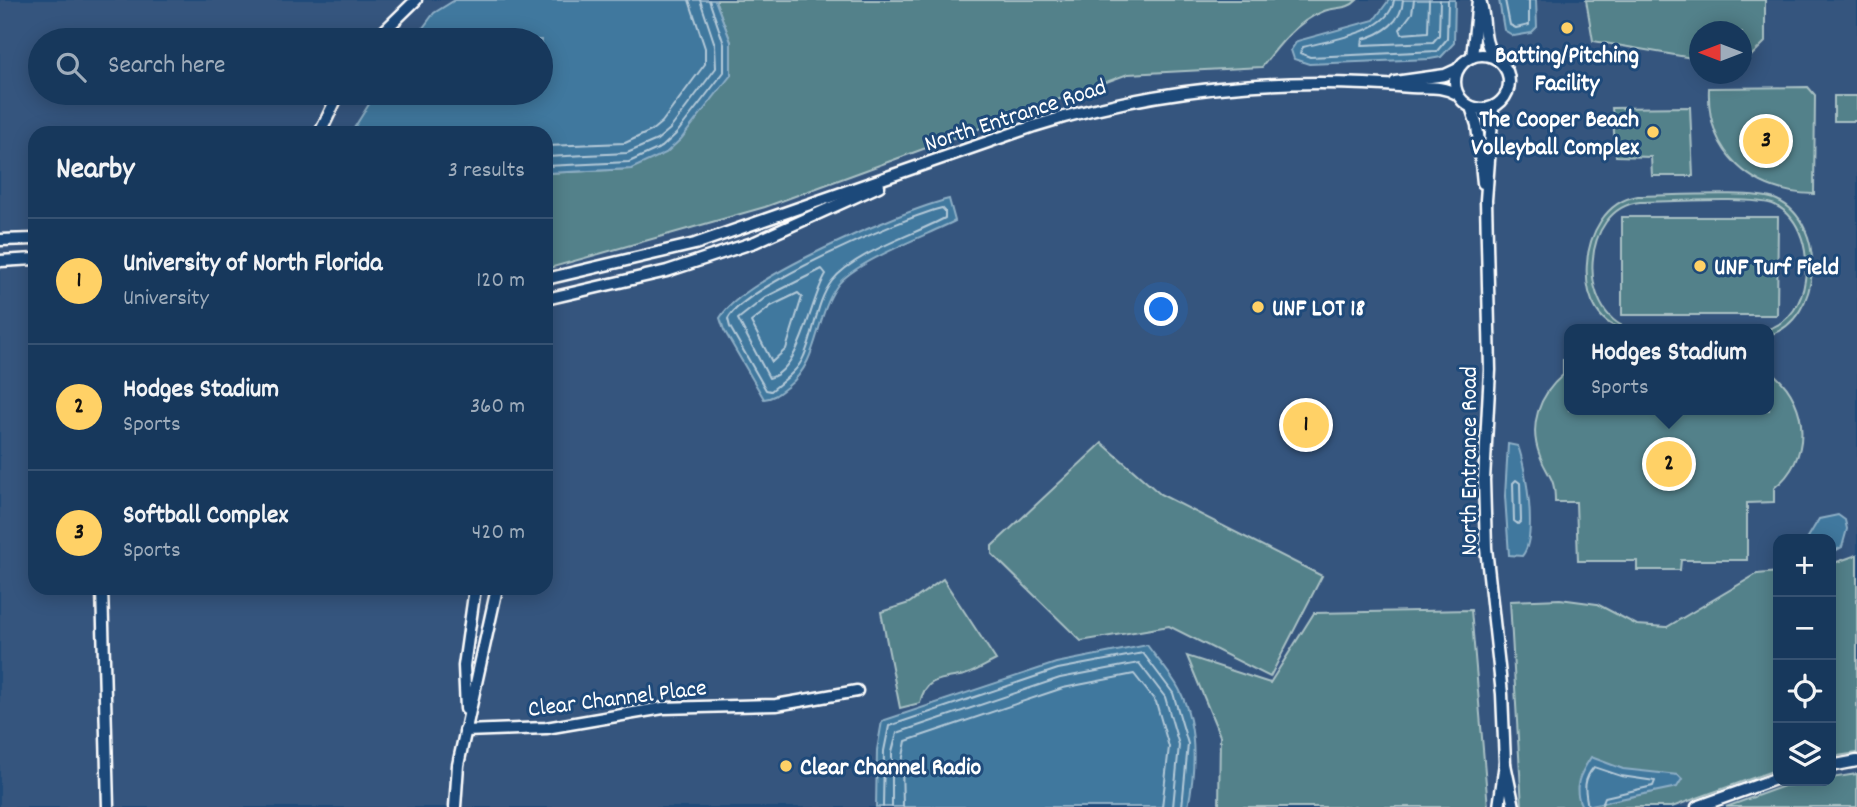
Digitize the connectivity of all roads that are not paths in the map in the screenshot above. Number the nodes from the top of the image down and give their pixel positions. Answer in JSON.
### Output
{"nodes":[{"id":1,"x":416,"y":0,"type":"edge"},
{"id":2,"x":1479,"y":0,"type":"edge"},
{"id":3,"x":387,"y":28,"type":"edge"},
{"id":4,"x":1472,"y":57,"type":"junction"},
{"id":5,"x":1495,"y":58,"type":"junction"},
{"id":6,"x":1458,"y":69,"type":"junction"},
{"id":7,"x":1391,"y":83,"type":"junction"},
{"id":8,"x":1457,"y":93,"type":"junction"},
{"id":9,"x":333,"y":105,"type":"edge"},
{"id":10,"x":1471,"y":107,"type":"junction"},
{"id":11,"x":1493,"y":107,"type":"junction"},
{"id":12,"x":323,"y":126,"type":"edge"},
{"id":13,"x":905,"y":173,"type":"junction"},
{"id":14,"x":1486,"y":200,"type":"junction"},
{"id":15,"x":28,"y":239,"type":"edge"},
{"id":16,"x":0,"y":240,"type":"edge"},
{"id":17,"x":691,"y":245,"type":"junction"},
{"id":18,"x":714,"y":256,"type":"junction"},
{"id":19,"x":28,"y":259,"type":"edge"},
{"id":20,"x":0,"y":261,"type":"edge"},
{"id":21,"x":553,"y":277,"type":"edge"},
{"id":22,"x":553,"y":297,"type":"edge"},
{"id":23,"x":102,"y":595,"type":"edge"},
{"id":24,"x":474,"y":595,"type":"edge"},
{"id":25,"x":495,"y":595,"type":"edge"},
{"id":26,"x":856,"y":691,"type":"dead end"},
{"id":27,"x":467,"y":720,"type":"junction"},
{"id":28,"x":465,"y":731,"type":"junction"},
{"id":29,"x":1857,"y":761,"type":"edge"},
{"id":30,"x":1505,"y":763,"type":"junction"},
{"id":31,"x":1836,"y":765,"type":"edge"},
{"id":32,"x":1773,"y":780,"type":"edge"},
{"id":33,"x":108,"y":807,"type":"edge"},
{"id":34,"x":455,"y":807,"type":"edge"},
{"id":35,"x":1499,"y":807,"type":"edge"},
{"id":36,"x":1514,"y":807,"type":"edge"},
{"id":37,"x":1697,"y":807,"type":"edge"}],
"edges":[{"from":1,"to":3,"type":"street"},
{"from":2,"to":4,"type":"street"},
{"from":2,"to":5,"type":"street"},
{"from":4,"to":5,"type":"street"},
{"from":4,"to":6,"type":"street"},
{"from":5,"to":11,"type":"street"},
{"from":6,"to":7,"type":"street"},
{"from":6,"to":8,"type":"street"},
{"from":7,"to":8,"type":"street"},
{"from":7,"to":13,"type":"street","name":"North Entrance Road"},
{"from":8,"to":10,"type":"street"},
{"from":9,"to":12,"type":"street"},
{"from":10,"to":11,"type":"street"},
{"from":10,"to":14,"type":"street"},
{"from":11,"to":14,"type":"street"},
{"from":13,"to":17,"type":"street","name":"North Entrance Road"},
{"from":13,"to":18,"type":"street","name":"North Entrance Road"},
{"from":14,"to":30,"type":"street","name":"North Entrance Road"},
{"from":15,"to":16,"type":"street"},
{"from":17,"to":18,"type":"street"},
{"from":17,"to":21,"type":"street","name":"North Entrance Road"},
{"from":18,"to":22,"type":"street","name":"North Entrance Road"},
{"from":19,"to":20,"type":"street"},
{"from":23,"to":33,"type":"street"},
{"from":24,"to":27,"type":"street"},
{"from":25,"to":27,"type":"street"},
{"from":26,"to":28,"type":"street","name":"Clear Channel Place"},
{"from":27,"to":28,"type":"street"},
{"from":28,"to":34,"type":"street"},
{"from":29,"to":31,"type":"street"},
{"from":30,"to":35,"type":"street"},
{"from":30,"to":36,"type":"street"},
{"from":32,"to":37,"type":"street"}]}
